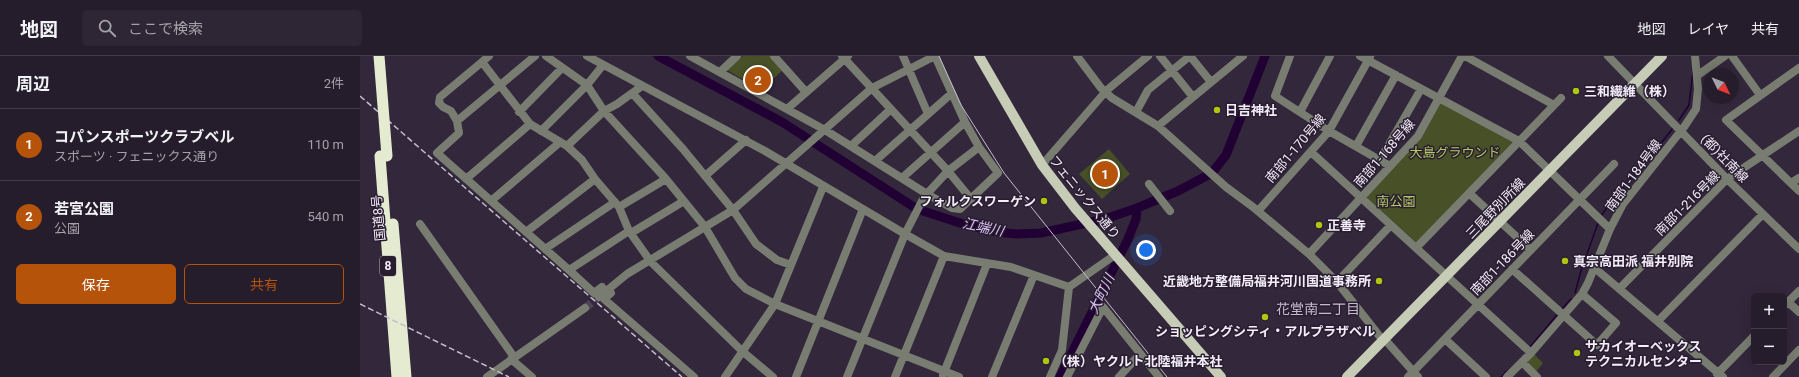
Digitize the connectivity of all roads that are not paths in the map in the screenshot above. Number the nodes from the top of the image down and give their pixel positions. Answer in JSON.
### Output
{"nodes":[{"id":1,"x":372,"y":56,"type":"edge"},
{"id":2,"x":379,"y":56,"type":"edge"},
{"id":3,"x":489,"y":56,"type":"edge"},
{"id":4,"x":535,"y":56,"type":"edge"},
{"id":5,"x":546,"y":56,"type":"edge"},
{"id":6,"x":586,"y":56,"type":"edge"},
{"id":7,"x":690,"y":56,"type":"edge"},
{"id":8,"x":737,"y":56,"type":"edge"},
{"id":9,"x":774,"y":56,"type":"edge"},
{"id":10,"x":903,"y":56,"type":"edge"},
{"id":11,"x":935,"y":56,"type":"edge"},
{"id":12,"x":979,"y":56,"type":"edge"},
{"id":13,"x":1077,"y":56,"type":"edge"},
{"id":14,"x":1148,"y":56,"type":"edge"},
{"id":15,"x":1160,"y":56,"type":"edge"},
{"id":16,"x":1190,"y":56,"type":"edge"},
{"id":17,"x":1243,"y":56,"type":"edge"},
{"id":18,"x":1290,"y":56,"type":"edge"},
{"id":19,"x":1330,"y":56,"type":"edge"},
{"id":20,"x":1462,"y":56,"type":"edge"},
{"id":21,"x":1465,"y":56,"type":"edge"},
{"id":22,"x":1608,"y":56,"type":"edge"},
{"id":23,"x":1662,"y":56,"type":"edge"},
{"id":24,"x":1695,"y":56,"type":"edge"},
{"id":25,"x":1725,"y":56,"type":"edge"},
{"id":26,"x":1732,"y":56,"type":"edge"},
{"id":27,"x":845,"y":57,"type":"edge"},
{"id":28,"x":1366,"y":57,"type":"edge"},
{"id":29,"x":482,"y":62,"type":"junction"},
{"id":30,"x":603,"y":65,"type":"junction"},
{"id":31,"x":562,"y":68,"type":"junction"},
{"id":32,"x":1799,"y":68,"type":"edge"},
{"id":33,"x":908,"y":70,"type":"junction"},
{"id":34,"x":1172,"y":70,"type":"junction"},
{"id":35,"x":720,"y":72,"type":"junction"},
{"id":36,"x":1396,"y":75,"type":"junction"},
{"id":37,"x":1698,"y":75,"type":"junction"},
{"id":38,"x":1211,"y":82,"type":"junction"},
{"id":39,"x":1636,"y":83,"type":"junction"},
{"id":40,"x":587,"y":85,"type":"junction"},
{"id":41,"x":500,"y":86,"type":"junction"},
{"id":42,"x":642,"y":86,"type":"junction"},
{"id":43,"x":872,"y":88,"type":"junction"},
{"id":44,"x":1421,"y":89,"type":"junction"},
{"id":45,"x":806,"y":92,"type":"junction"},
{"id":46,"x":1105,"y":92,"type":"junction"},
{"id":47,"x":952,"y":93,"type":"junction"},
{"id":48,"x":633,"y":94,"type":"junction"},
{"id":49,"x":1760,"y":95,"type":"junction"},
{"id":50,"x":1193,"y":96,"type":"junction"},
{"id":51,"x":1440,"y":98,"type":"junction"},
{"id":52,"x":1561,"y":98,"type":"dead end"},
{"id":53,"x":1554,"y":105,"type":"junction"},
{"id":54,"x":787,"y":109,"type":"junction"},
{"id":55,"x":891,"y":109,"type":"junction"},
{"id":56,"x":604,"y":111,"type":"junction"},
{"id":57,"x":519,"y":112,"type":"junction"},
{"id":58,"x":1136,"y":112,"type":"junction"},
{"id":59,"x":1300,"y":112,"type":"junction"},
{"id":60,"x":928,"y":114,"type":"junction"},
{"id":61,"x":457,"y":121,"type":"junction"},
{"id":62,"x":965,"y":122,"type":"junction"},
{"id":63,"x":530,"y":124,"type":"junction"},
{"id":64,"x":1158,"y":126,"type":"junction"},
{"id":65,"x":910,"y":130,"type":"junction"},
{"id":66,"x":1681,"y":130,"type":"junction"},
{"id":67,"x":541,"y":131,"type":"junction"},
{"id":68,"x":1329,"y":131,"type":"junction"},
{"id":69,"x":1799,"y":131,"type":"edge"},
{"id":70,"x":822,"y":132,"type":"junction"},
{"id":71,"x":746,"y":140,"type":"junction"},
{"id":72,"x":1519,"y":141,"type":"junction"},
{"id":73,"x":563,"y":144,"type":"junction"},
{"id":74,"x":851,"y":146,"type":"junction"},
{"id":75,"x":1356,"y":146,"type":"junction"},
{"id":76,"x":979,"y":147,"type":"junction"},
{"id":77,"x":930,"y":152,"type":"junction"},
{"id":78,"x":1311,"y":152,"type":"junction"},
{"id":79,"x":1762,"y":155,"type":"junction"},
{"id":80,"x":383,"y":156,"type":"junction"},
{"id":81,"x":1380,"y":160,"type":"junction"},
{"id":82,"x":790,"y":161,"type":"junction"},
{"id":83,"x":875,"y":161,"type":"junction"},
{"id":84,"x":1614,"y":164,"type":"dead end"},
{"id":85,"x":1042,"y":165,"type":"junction"},
{"id":86,"x":1390,"y":166,"type":"junction"},
{"id":87,"x":948,"y":171,"type":"junction"},
{"id":88,"x":1549,"y":171,"type":"junction"},
{"id":89,"x":705,"y":176,"type":"junction"},
{"id":90,"x":595,"y":178,"type":"junction"},
{"id":91,"x":902,"y":178,"type":"junction"},
{"id":92,"x":1799,"y":178,"type":"edge"},
{"id":93,"x":666,"y":179,"type":"junction"},
{"id":94,"x":1727,"y":179,"type":"junction"},
{"id":95,"x":466,"y":180,"type":"junction"},
{"id":96,"x":1791,"y":183,"type":"junction"},
{"id":97,"x":1149,"y":184,"type":"dead end"},
{"id":98,"x":823,"y":187,"type":"junction"},
{"id":99,"x":1799,"y":191,"type":"edge"},
{"id":100,"x":1469,"y":193,"type":"junction"},
{"id":101,"x":925,"y":195,"type":"junction"},
{"id":102,"x":1361,"y":198,"type":"junction"},
{"id":103,"x":971,"y":199,"type":"junction"},
{"id":104,"x":1580,"y":200,"type":"junction"},
{"id":105,"x":491,"y":201,"type":"junction"},
{"id":106,"x":684,"y":201,"type":"junction"},
{"id":107,"x":617,"y":205,"type":"junction"},
{"id":108,"x":863,"y":209,"type":"junction"},
{"id":109,"x":733,"y":210,"type":"junction"},
{"id":110,"x":1170,"y":211,"type":"dead end"},
{"id":111,"x":1258,"y":211,"type":"junction"},
{"id":112,"x":1763,"y":214,"type":"junction"},
{"id":113,"x":1500,"y":222,"type":"junction"},
{"id":114,"x":420,"y":224,"type":"dead end"},
{"id":115,"x":1391,"y":225,"type":"junction"},
{"id":116,"x":705,"y":228,"type":"junction"},
{"id":117,"x":1610,"y":229,"type":"junction"},
{"id":118,"x":526,"y":232,"type":"junction"},
{"id":119,"x":630,"y":232,"type":"junction"},
{"id":120,"x":906,"y":232,"type":"junction"},
{"id":121,"x":1416,"y":248,"type":"junction"},
{"id":122,"x":545,"y":249,"type":"junction"},
{"id":123,"x":1799,"y":249,"type":"edge"},
{"id":124,"x":1531,"y":250,"type":"junction"},
{"id":125,"x":1309,"y":254,"type":"junction"},
{"id":126,"x":944,"y":256,"type":"junction"},
{"id":127,"x":1119,"y":259,"type":"junction"},
{"id":128,"x":651,"y":261,"type":"junction"},
{"id":129,"x":987,"y":264,"type":"junction"},
{"id":130,"x":790,"y":265,"type":"junction"},
{"id":131,"x":1594,"y":269,"type":"junction"},
{"id":132,"x":568,"y":270,"type":"junction"},
{"id":133,"x":1512,"y":270,"type":"junction"},
{"id":134,"x":630,"y":272,"type":"junction"},
{"id":135,"x":1034,"y":275,"type":"junction"},
{"id":136,"x":1447,"y":277,"type":"junction"},
{"id":137,"x":1338,"y":282,"type":"junction"},
{"id":138,"x":1069,"y":287,"type":"junction"},
{"id":139,"x":1619,"y":289,"type":"junction"},
{"id":140,"x":1799,"y":291,"type":"edge"},
{"id":141,"x":1582,"y":294,"type":"junction"},
{"id":142,"x":599,"y":297,"type":"tunnel mouth"},
{"id":143,"x":1787,"y":303,"type":"edge"},
{"id":144,"x":775,"y":304,"type":"junction"},
{"id":145,"x":1478,"y":305,"type":"junction"},
{"id":146,"x":1787,"y":305,"type":"edge"},
{"id":147,"x":586,"y":308,"type":"tunnel mouth"},
{"id":148,"x":1799,"y":312,"type":"edge"},
{"id":149,"x":1563,"y":315,"type":"junction"},
{"id":150,"x":819,"y":321,"type":"junction"},
{"id":151,"x":1658,"y":321,"type":"junction"},
{"id":152,"x":862,"y":338,"type":"junction"},
{"id":153,"x":1445,"y":339,"type":"junction"},
{"id":154,"x":1751,"y":339,"type":"edge"},
{"id":155,"x":1385,"y":340,"type":"junction"},
{"id":156,"x":1799,"y":350,"type":"edge"},
{"id":157,"x":742,"y":351,"type":"junction"},
{"id":158,"x":1531,"y":353,"type":"junction"},
{"id":159,"x":1140,"y":354,"type":"junction"},
{"id":160,"x":904,"y":355,"type":"junction"},
{"id":161,"x":513,"y":358,"type":"junction"},
{"id":162,"x":1522,"y":362,"type":"junction"},
{"id":163,"x":944,"y":374,"type":"edge"},
{"id":164,"x":1413,"y":375,"type":"edge"},
{"id":165,"x":1720,"y":375,"type":"edge"},
{"id":166,"x":397,"y":377,"type":"edge"},
{"id":167,"x":406,"y":377,"type":"edge"},
{"id":168,"x":487,"y":377,"type":"edge"},
{"id":169,"x":532,"y":377,"type":"edge"},
{"id":170,"x":694,"y":377,"type":"edge"},
{"id":171,"x":725,"y":377,"type":"edge"},
{"id":172,"x":773,"y":377,"type":"edge"},
{"id":173,"x":796,"y":377,"type":"edge"},
{"id":174,"x":847,"y":377,"type":"edge"},
{"id":175,"x":895,"y":377,"type":"edge"},
{"id":176,"x":959,"y":377,"type":"edge"},
{"id":177,"x":992,"y":377,"type":"edge"},
{"id":178,"x":1050,"y":377,"type":"edge"},
{"id":179,"x":1067,"y":377,"type":"edge"},
{"id":180,"x":1119,"y":377,"type":"edge"},
{"id":181,"x":1159,"y":377,"type":"edge"},
{"id":182,"x":1221,"y":377,"type":"edge"},
{"id":183,"x":1347,"y":377,"type":"edge"},
{"id":184,"x":1486,"y":377,"type":"edge"},
{"id":185,"x":1507,"y":377,"type":"edge"},
{"id":186,"x":1537,"y":377,"type":"edge"},
{"id":187,"x":1773,"y":377,"type":"edge"}],
"edges":[{"from":1,"to":80,"type":"highway","name":"国道8号","number":"8"},
{"from":2,"to":80,"type":"highway","name":"国道8号","number":"8","bridge":true},
{"from":3,"to":29,"type":"street"},
{"from":4,"to":41,"type":"street"},
{"from":5,"to":31,"type":"street"},
{"from":6,"to":30,"type":"street"},
{"from":7,"to":35,"type":"street"},
{"from":8,"to":35,"type":"street"},
{"from":9,"to":45,"type":"street"},
{"from":10,"to":33,"type":"street"},
{"from":11,"to":33,"type":"street"},
{"from":11,"to":47,"type":"street"},
{"from":12,"to":85,"type":"main road","name":"フェニックス通り"},
{"from":13,"to":46,"type":"street"},
{"from":14,"to":46,"type":"street"},
{"from":15,"to":34,"type":"street"},
{"from":16,"to":34,"type":"street"},
{"from":16,"to":38,"type":"street"},
{"from":17,"to":38,"type":"street"},
{"from":18,"to":59,"type":"street"},
{"from":19,"to":59,"type":"street"},
{"from":20,"to":51,"type":"street","name":"南部1-168号線"},
{"from":21,"to":53,"type":"street"},
{"from":22,"to":39,"type":"street","name":"(都)社南線"},
{"from":23,"to":39,"type":"main road","name":"三尾野別所線"},
{"from":24,"to":37,"type":"street","name":"南部1-184号線"},
{"from":25,"to":37,"type":"street"},
{"from":26,"to":49,"type":"street"},
{"from":27,"to":43,"type":"street"},
{"from":27,"to":45,"type":"street"},
{"from":28,"to":36,"type":"street"},
{"from":28,"to":68,"type":"street","name":"南部1-170号線"},
{"from":29,"to":41,"type":"street"},
{"from":29,"to":61,"type":"street"},
{"from":30,"to":40,"type":"street"},
{"from":30,"to":42,"type":"street"},
{"from":31,"to":40,"type":"street"},
{"from":31,"to":57,"type":"street"},
{"from":32,"to":49,"type":"street"},
{"from":33,"to":43,"type":"street"},
{"from":33,"to":60,"type":"street"},
{"from":34,"to":50,"type":"street"},
{"from":34,"to":58,"type":"street"},
{"from":35,"to":54,"type":"street"},
{"from":36,"to":44,"type":"street"},
{"from":36,"to":75,"type":"street"},
{"from":37,"to":66,"type":"street","name":"南部1-184号線"},
{"from":38,"to":50,"type":"street"},
{"from":39,"to":66,"type":"street","name":"(都)社南線"},
{"from":39,"to":88,"type":"main road","name":"三尾野別所線"},
{"from":40,"to":56,"type":"street"},
{"from":40,"to":67,"type":"street"},
{"from":41,"to":57,"type":"street"},
{"from":41,"to":61,"type":"street"},
{"from":42,"to":48,"type":"street"},
{"from":42,"to":71,"type":"street"},
{"from":43,"to":55,"type":"street"},
{"from":43,"to":70,"type":"street"},
{"from":44,"to":51,"type":"street"},
{"from":44,"to":81,"type":"street"},
{"from":45,"to":54,"type":"street"},
{"from":46,"to":58,"type":"street"},
{"from":46,"to":85,"type":"street"},
{"from":47,"to":60,"type":"street"},
{"from":47,"to":62,"type":"street"},
{"from":48,"to":56,"type":"street"},
{"from":48,"to":89,"type":"street"},
{"from":49,"to":79,"type":"street"},
{"from":50,"to":64,"type":"street"},
{"from":51,"to":72,"type":"street"},
{"from":51,"to":86,"type":"street","name":"南部1-168号線"},
{"from":52,"to":53,"type":"street"},
{"from":53,"to":72,"type":"street"},
{"from":54,"to":70,"type":"street"},
{"from":55,"to":65,"type":"street"},
{"from":55,"to":74,"type":"street"},
{"from":56,"to":73,"type":"street"},
{"from":56,"to":93,"type":"street"},
{"from":57,"to":63,"type":"street"},
{"from":58,"to":64,"type":"street"},
{"from":59,"to":68,"type":"street"},
{"from":60,"to":65,"type":"street"},
{"from":61,"to":95,"type":"street"},
{"from":62,"to":76,"type":"street"},
{"from":62,"to":77,"type":"street"},
{"from":63,"to":67,"type":"street"},
{"from":63,"to":95,"type":"street"},
{"from":64,"to":111,"type":"street"},
{"from":65,"to":77,"type":"street"},
{"from":65,"to":83,"type":"street"},
{"from":66,"to":94,"type":"street","name":"(都)社南線"},
{"from":66,"to":117,"type":"street","name":"南部1-184号線"},
{"from":67,"to":73,"type":"street"},
{"from":68,"to":75,"type":"street"},
{"from":68,"to":78,"type":"street","name":"南部1-170号線"},
{"from":69,"to":79,"type":"street","name":"南部1-216号線"},
{"from":70,"to":74,"type":"street"},
{"from":70,"to":82,"type":"street"},
{"from":71,"to":82,"type":"street"},
{"from":71,"to":89,"type":"street"},
{"from":72,"to":88,"type":"street"},
{"from":72,"to":100,"type":"street"},
{"from":73,"to":90,"type":"street"},
{"from":73,"to":105,"type":"street"},
{"from":74,"to":83,"type":"street"},
{"from":75,"to":81,"type":"street"},
{"from":76,"to":87,"type":"street"},
{"from":76,"to":103,"type":"street"},
{"from":77,"to":87,"type":"street"},
{"from":77,"to":91,"type":"street"},
{"from":78,"to":102,"type":"street"},
{"from":78,"to":111,"type":"street","name":"南部1-170号線"},
{"from":79,"to":94,"type":"street","name":"南部1-216号線"},
{"from":79,"to":96,"type":"street"},
{"from":80,"to":166,"type":"highway","name":"国道8号","number":"8"},
{"from":80,"to":167,"type":"highway","name":"国道8号","number":"8"},
{"from":81,"to":86,"type":"street"},
{"from":82,"to":98,"type":"street"},
{"from":82,"to":109,"type":"street"},
{"from":83,"to":91,"type":"street"},
{"from":84,"to":104,"type":"street","name":"南部1-186号線"},
{"from":85,"to":127,"type":"main road","name":"フェニックス通り"},
{"from":86,"to":102,"type":"street","name":"南部1-168号線"},
{"from":87,"to":101,"type":"street"},
{"from":87,"to":103,"type":"street"},
{"from":88,"to":104,"type":"street"},
{"from":88,"to":113,"type":"main road","name":"三尾野別所線"},
{"from":89,"to":109,"type":"street"},
{"from":90,"to":107,"type":"street"},
{"from":90,"to":118,"type":"street"},
{"from":91,"to":101,"type":"street"},
{"from":92,"to":96,"type":"street"},
{"from":93,"to":106,"type":"street"},
{"from":93,"to":107,"type":"street"},
{"from":94,"to":112,"type":"street","name":"(都)社南線"},
{"from":94,"to":139,"type":"street","name":"南部1-216号線"},
{"from":95,"to":105,"type":"street"},
{"from":96,"to":99,"type":"street"},
{"from":97,"to":110,"type":"street"},
{"from":98,"to":108,"type":"street"},
{"from":98,"to":130,"type":"street"},
{"from":100,"to":113,"type":"street"},
{"from":100,"to":121,"type":"street"},
{"from":101,"to":103,"type":"street"},
{"from":101,"to":120,"type":"street"},
{"from":102,"to":115,"type":"street"},
{"from":102,"to":125,"type":"street","name":"南部1-168号線"},
{"from":104,"to":117,"type":"street"},
{"from":104,"to":124,"type":"street","name":"南部1-186号線"},
{"from":105,"to":118,"type":"street"},
{"from":106,"to":116,"type":"street"},
{"from":106,"to":119,"type":"street"},
{"from":107,"to":119,"type":"street"},
{"from":107,"to":122,"type":"street"},
{"from":108,"to":120,"type":"street"},
{"from":108,"to":150,"type":"street"},
{"from":109,"to":116,"type":"street"},
{"from":109,"to":130,"type":"street"},
{"from":111,"to":125,"type":"street"},
{"from":112,"to":123,"type":"street","name":"(都)社南線"},
{"from":112,"to":151,"type":"street"},
{"from":113,"to":124,"type":"street"},
{"from":113,"to":136,"type":"main road","name":"三尾野別所線"},
{"from":114,"to":161,"type":"street"},
{"from":115,"to":121,"type":"street"},
{"from":115,"to":137,"type":"street"},
{"from":116,"to":128,"type":"street"},
{"from":116,"to":144,"type":"street"},
{"from":117,"to":131,"type":"street","name":"南部1-184号線"},
{"from":118,"to":122,"type":"street"},
{"from":119,"to":128,"type":"street"},
{"from":119,"to":132,"type":"street"},
{"from":120,"to":126,"type":"street"},
{"from":120,"to":152,"type":"street"},
{"from":121,"to":136,"type":"street"},
{"from":122,"to":132,"type":"street"},
{"from":124,"to":133,"type":"street","name":"南部1-186号線"},
{"from":125,"to":137,"type":"street"},
{"from":126,"to":129,"type":"street"},
{"from":126,"to":160,"type":"street"},
{"from":127,"to":138,"type":"street"},
{"from":127,"to":182,"type":"main road","name":"フェニックス通り"},
{"from":128,"to":134,"type":"street"},
{"from":128,"to":157,"type":"street"},
{"from":128,"to":170,"type":"street"},
{"from":129,"to":135,"type":"street"},
{"from":129,"to":163,"type":"street"},
{"from":130,"to":144,"type":"street"},
{"from":131,"to":139,"type":"street"},
{"from":131,"to":141,"type":"street","name":"南部1-184号線"},
{"from":132,"to":134,"type":"street"},
{"from":133,"to":145,"type":"street","name":"南部1-186号線"},
{"from":133,"to":149,"type":"street"},
{"from":134,"to":142,"type":"street"},
{"from":135,"to":138,"type":"street"},
{"from":135,"to":177,"type":"street"},
{"from":136,"to":145,"type":"street"},
{"from":136,"to":155,"type":"main road","name":"三尾野別所線"},
{"from":137,"to":155,"type":"street"},
{"from":138,"to":178,"type":"street"},
{"from":139,"to":151,"type":"street"},
{"from":140,"to":143,"type":"street"},
{"from":141,"to":149,"type":"street","name":"南部1-184号線"},
{"from":141,"to":149,"type":"street"},
{"from":144,"to":150,"type":"street"},
{"from":144,"to":157,"type":"street"},
{"from":145,"to":153,"type":"street","name":"南部1-186号線"},
{"from":145,"to":158,"type":"street"},
{"from":146,"to":148,"type":"street"},
{"from":147,"to":161,"type":"street"},
{"from":149,"to":158,"type":"street","name":"南部1-184号線"},
{"from":150,"to":152,"type":"street"},
{"from":150,"to":173,"type":"street"},
{"from":151,"to":165,"type":"street"},
{"from":152,"to":160,"type":"street"},
{"from":152,"to":174,"type":"street"},
{"from":153,"to":164,"type":"street","name":"南部1-186号線"},
{"from":153,"to":184,"type":"street"},
{"from":154,"to":165,"type":"street"},
{"from":155,"to":164,"type":"street"},
{"from":155,"to":183,"type":"main road","name":"三尾野別所線"},
{"from":156,"to":187,"type":"street"},
{"from":157,"to":171,"type":"street"},
{"from":157,"to":172,"type":"street"},
{"from":158,"to":162,"type":"street","name":"南部1-184号線"},
{"from":159,"to":179,"type":"street"},
{"from":159,"to":180,"type":"street"},
{"from":159,"to":181,"type":"street"},
{"from":160,"to":163,"type":"street"},
{"from":160,"to":175,"type":"street"},
{"from":161,"to":168,"type":"street"},
{"from":161,"to":169,"type":"street"},
{"from":162,"to":185,"type":"street","name":"南部1-184号線"},
{"from":162,"to":186,"type":"street"},
{"from":163,"to":176,"type":"street"}]}
